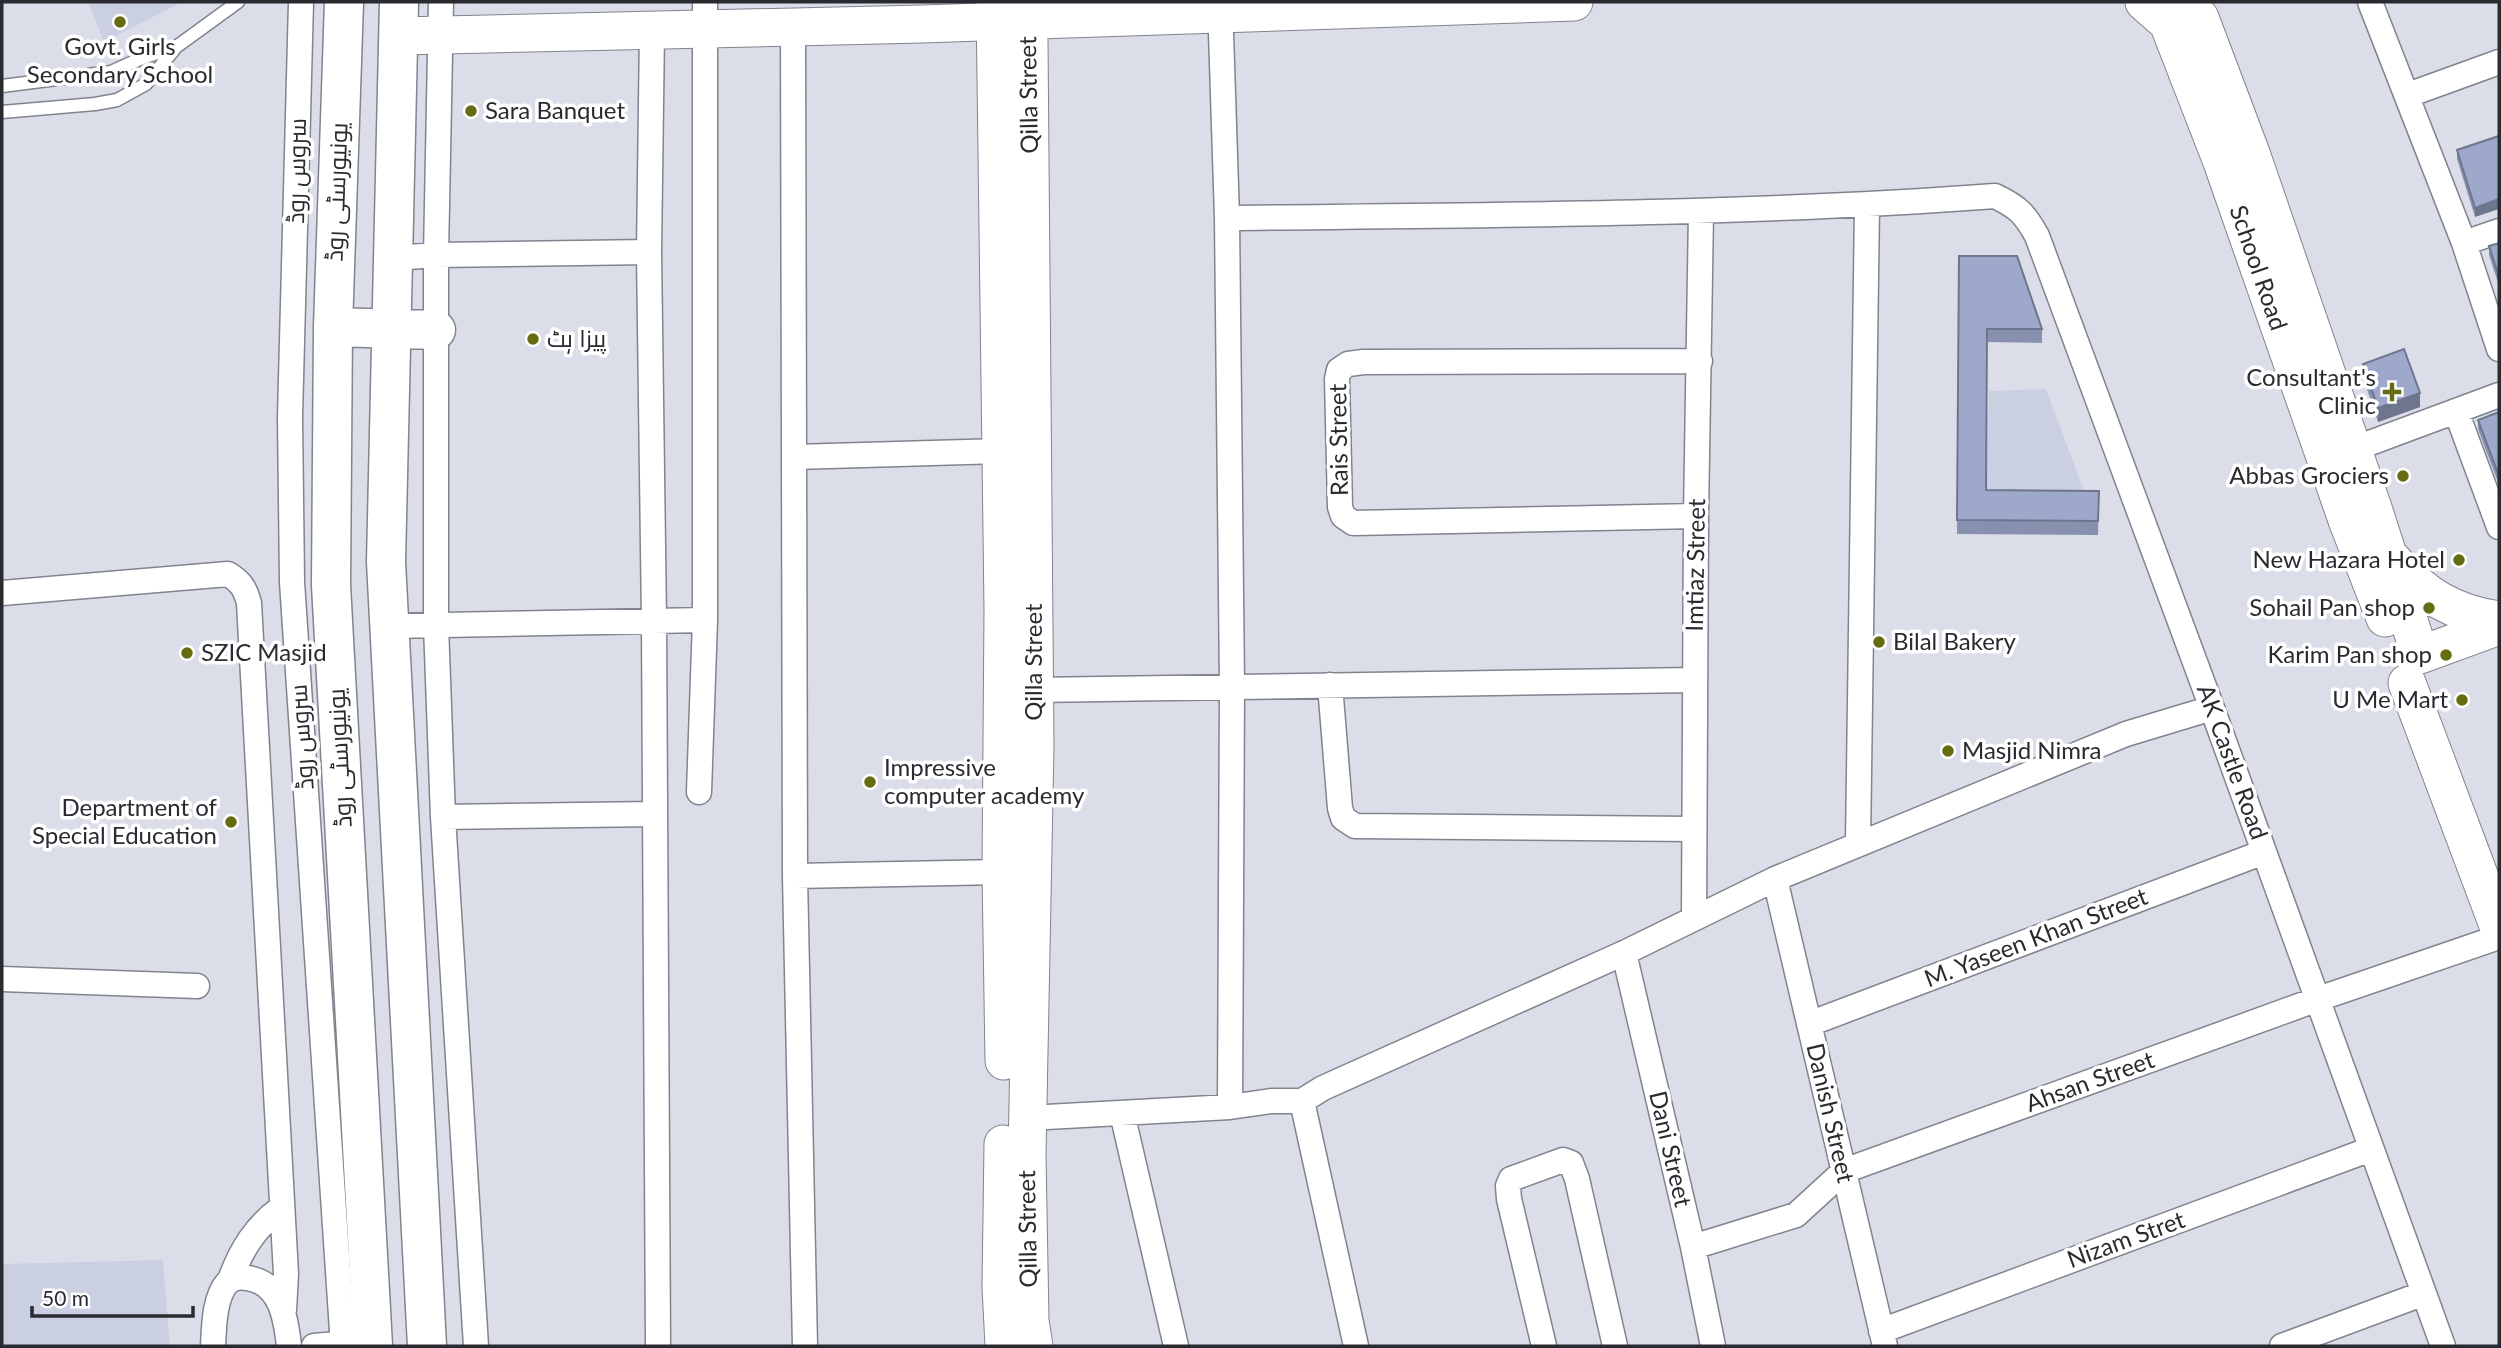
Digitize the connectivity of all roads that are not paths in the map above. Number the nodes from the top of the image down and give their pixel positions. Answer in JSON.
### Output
{"nodes":[{"id":1,"x":238,"y":2,"type":"edge"},
{"id":2,"x":301,"y":2,"type":"edge"},
{"id":3,"x":344,"y":2,"type":"edge"},
{"id":4,"x":1574,"y":2,"type":"edge"},
{"id":5,"x":2144,"y":2,"type":"edge"},
{"id":6,"x":2187,"y":2,"type":"edge"},
{"id":7,"x":2370,"y":2,"type":"edge"},
{"id":8,"x":1221,"y":8,"type":"edge"},
{"id":9,"x":1011,"y":11,"type":"edge"},
{"id":10,"x":705,"y":15,"type":"edge"},
{"id":11,"x":399,"y":19,"type":"edge"},
{"id":12,"x":441,"y":19,"type":"edge"},
{"id":13,"x":793,"y":27,"type":"junction"},
{"id":14,"x":652,"y":31,"type":"junction"},
{"id":15,"x":176,"y":47,"type":"junction"},
{"id":16,"x":2499,"y":62,"type":"edge"},
{"id":17,"x":2,"y":86,"type":"edge"},
{"id":18,"x":2408,"y":95,"type":"junction"},
{"id":19,"x":2,"y":112,"type":"edge"},
{"id":20,"x":1867,"y":206,"type":"junction"},
{"id":21,"x":1701,"y":212,"type":"junction"},
{"id":22,"x":1227,"y":218,"type":"junction"},
{"id":23,"x":2499,"y":231,"type":"edge"},
{"id":24,"x":2464,"y":243,"type":"junction"},
{"id":25,"x":649,"y":252,"type":"junction"},
{"id":26,"x":436,"y":255,"type":"junction"},
{"id":27,"x":395,"y":258,"type":"junction"},
{"id":28,"x":293,"y":326,"type":"junction"},
{"id":29,"x":333,"y":327,"type":"junction"},
{"id":30,"x":393,"y":329,"type":"junction"},
{"id":31,"x":436,"y":330,"type":"junction"},
{"id":32,"x":2499,"y":348,"type":"edge"},
{"id":33,"x":1700,"y":361,"type":"junction"},
{"id":34,"x":2499,"y":395,"type":"edge"},
{"id":35,"x":2456,"y":411,"type":"junction"},
{"id":36,"x":2351,"y":450,"type":"junction"},
{"id":37,"x":1001,"y":451,"type":"junction"},
{"id":38,"x":794,"y":457,"type":"junction"},
{"id":39,"x":1696,"y":516,"type":"junction"},
{"id":40,"x":2360,"y":516,"type":"junction"},
{"id":41,"x":2498,"y":520,"type":"edge"},
{"id":42,"x":2387,"y":552,"type":"junction"},
{"id":43,"x":2,"y":593,"type":"edge"},
{"id":44,"x":705,"y":620,"type":"junction"},
{"id":45,"x":654,"y":621,"type":"junction"},
{"id":46,"x":2499,"y":623,"type":"edge"},
{"id":47,"x":436,"y":625,"type":"junction"},
{"id":48,"x":388,"y":626,"type":"junction"},
{"id":49,"x":2499,"y":652,"type":"edge"},
{"id":50,"x":2416,"y":671,"type":"junction"},
{"id":51,"x":1695,"y":680,"type":"junction"},
{"id":52,"x":1330,"y":685,"type":"junction"},
{"id":53,"x":1232,"y":686,"type":"junction"},
{"id":54,"x":1034,"y":690,"type":"junction"},
{"id":55,"x":2212,"y":708,"type":"junction"},
{"id":56,"x":699,"y":792,"type":"dead end"},
{"id":57,"x":654,"y":814,"type":"junction"},
{"id":58,"x":443,"y":817,"type":"junction"},
{"id":59,"x":1693,"y":829,"type":"junction"},
{"id":60,"x":1858,"y":844,"type":"junction"},
{"id":61,"x":2264,"y":852,"type":"junction"},
{"id":62,"x":2499,"y":869,"type":"edge"},
{"id":63,"x":1001,"y":872,"type":"junction"},
{"id":64,"x":795,"y":876,"type":"junction"},
{"id":65,"x":1774,"y":879,"type":"junction"},
{"id":66,"x":1694,"y":918,"type":"junction"},
{"id":67,"x":2499,"y":928,"type":"edge"},
{"id":68,"x":2499,"y":937,"type":"edge"},
{"id":69,"x":1624,"y":953,"type":"junction"},
{"id":70,"x":2,"y":979,"type":"edge"},
{"id":71,"x":197,"y":986,"type":"dead end"},
{"id":72,"x":2318,"y":999,"type":"junction"},
{"id":73,"x":1809,"y":1024,"type":"junction"},
{"id":74,"x":1302,"y":1101,"type":"junction"},
{"id":75,"x":1230,"y":1107,"type":"junction"},
{"id":76,"x":1122,"y":1113,"type":"junction"},
{"id":77,"x":1028,"y":1118,"type":"junction"},
{"id":78,"x":2371,"y":1149,"type":"junction"},
{"id":79,"x":1844,"y":1171,"type":"junction"},
{"id":80,"x":281,"y":1208,"type":"junction"},
{"id":81,"x":1693,"y":1247,"type":"junction"},
{"id":82,"x":230,"y":1280,"type":"junction"},
{"id":83,"x":2422,"y":1294,"type":"junction"},
{"id":84,"x":284,"y":1310,"type":"junction"},
{"id":85,"x":1883,"y":1339,"type":"edge"},
{"id":86,"x":358,"y":1344,"type":"edge"},
{"id":87,"x":214,"y":1346,"type":"edge"},
{"id":88,"x":289,"y":1346,"type":"edge"},
{"id":89,"x":314,"y":1346,"type":"edge"},
{"id":90,"x":427,"y":1346,"type":"edge"},
{"id":91,"x":476,"y":1346,"type":"edge"},
{"id":92,"x":658,"y":1346,"type":"edge"},
{"id":93,"x":805,"y":1346,"type":"edge"},
{"id":94,"x":1004,"y":1346,"type":"edge"},
{"id":95,"x":1034,"y":1346,"type":"edge"},
{"id":96,"x":1176,"y":1346,"type":"edge"},
{"id":97,"x":1356,"y":1346,"type":"edge"},
{"id":98,"x":1544,"y":1346,"type":"edge"},
{"id":99,"x":1615,"y":1346,"type":"edge"},
{"id":100,"x":1713,"y":1346,"type":"edge"},
{"id":101,"x":2282,"y":1346,"type":"edge"},
{"id":102,"x":2443,"y":1346,"type":"edge"}],
"edges":[{"from":1,"to":15,"type":"lane"},
{"from":2,"to":28,"type":"street","name":"سروس روڈ"},
{"from":3,"to":29,"type":"main road","name":"یونیورسٹی روڈ"},
{"from":4,"to":8,"type":"street"},
{"from":5,"to":40,"type":"street","name":"School Road"},
{"from":6,"to":36,"type":"street","name":"School Road"},
{"from":7,"to":18,"type":"street"},
{"from":8,"to":9,"type":"street"},
{"from":8,"to":22,"type":"street"},
{"from":9,"to":13,"type":"street"},
{"from":9,"to":37,"type":"street","name":"Qilla Street"},
{"from":9,"to":54,"type":"street","name":"Qilla Street"},
{"from":10,"to":13,"type":"street"},
{"from":10,"to":14,"type":"street"},
{"from":10,"to":44,"type":"street"},
{"from":11,"to":12,"type":"street"},
{"from":11,"to":27,"type":"main road"},
{"from":12,"to":14,"type":"street"},
{"from":12,"to":26,"type":"street"},
{"from":13,"to":38,"type":"street"},
{"from":14,"to":25,"type":"street"},
{"from":15,"to":17,"type":"lane"},
{"from":15,"to":19,"type":"lane"},
{"from":16,"to":18,"type":"street"},
{"from":18,"to":24,"type":"street"},
{"from":20,"to":21,"type":"street"},
{"from":20,"to":55,"type":"street","name":"AK Castle Road"},
{"from":20,"to":60,"type":"street"},
{"from":21,"to":22,"type":"street"},
{"from":21,"to":33,"type":"street","name":"Imtiaz Street"},
{"from":22,"to":53,"type":"street"},
{"from":23,"to":24,"type":"street"},
{"from":24,"to":32,"type":"street"},
{"from":25,"to":26,"type":"street"},
{"from":25,"to":45,"type":"street"},
{"from":26,"to":27,"type":"street"},
{"from":26,"to":31,"type":"street"},
{"from":27,"to":30,"type":"main road"},
{"from":28,"to":29,"type":"street"},
{"from":28,"to":86,"type":"street","name":"سروس روڈ"},
{"from":29,"to":30,"type":"main road"},
{"from":29,"to":86,"type":"main road","name":"یونیورسٹی روڈ"},
{"from":30,"to":31,"type":"main road"},
{"from":30,"to":48,"type":"main road"},
{"from":31,"to":47,"type":"street"},
{"from":33,"to":39,"type":"street","name":"Imtiaz Street"},
{"from":33,"to":39,"type":"street","name":"Rais Street"},
{"from":34,"to":35,"type":"street"},
{"from":35,"to":36,"type":"street"},
{"from":35,"to":41,"type":"street"},
{"from":36,"to":40,"type":"street","name":"School Road"},
{"from":37,"to":38,"type":"street"},
{"from":37,"to":63,"type":"street","name":"Qilla Street"},
{"from":38,"to":64,"type":"street"},
{"from":39,"to":51,"type":"street","name":"Imtiaz Street"},
{"from":40,"to":42,"type":"street","name":"School Road"},
{"from":40,"to":50,"type":"street","name":"School Road"},
{"from":42,"to":46,"type":"street"},
{"from":42,"to":50,"type":"street","name":"School Road"},
{"from":43,"to":80,"type":"street"},
{"from":44,"to":45,"type":"street"},
{"from":44,"to":56,"type":"street"},
{"from":45,"to":47,"type":"street"},
{"from":45,"to":57,"type":"street"},
{"from":46,"to":50,"type":"street"},
{"from":47,"to":48,"type":"street"},
{"from":47,"to":58,"type":"street"},
{"from":48,"to":90,"type":"main road"},
{"from":49,"to":50,"type":"street"},
{"from":50,"to":62,"type":"street","name":"School Road"},
{"from":50,"to":67,"type":"street","name":"School Road"},
{"from":51,"to":52,"type":"street"},
{"from":51,"to":59,"type":"street","name":"Imtiaz Street"},
{"from":52,"to":53,"type":"street"},
{"from":52,"to":59,"type":"street"},
{"from":53,"to":54,"type":"street"},
{"from":53,"to":75,"type":"street"},
{"from":54,"to":77,"type":"street","name":"Qilla Street"},
{"from":55,"to":60,"type":"street"},
{"from":55,"to":61,"type":"street","name":"AK Castle Road"},
{"from":57,"to":58,"type":"street"},
{"from":57,"to":92,"type":"street"},
{"from":58,"to":91,"type":"street"},
{"from":59,"to":66,"type":"street","name":"Imtiaz Street"},
{"from":60,"to":65,"type":"street"},
{"from":61,"to":72,"type":"street","name":"AK Castle Road"},
{"from":61,"to":73,"type":"street","name":"M. Yaseen Khan Street"},
{"from":63,"to":64,"type":"street"},
{"from":63,"to":94,"type":"street","name":"Qilla Street"},
{"from":64,"to":93,"type":"street"},
{"from":65,"to":66,"type":"street"},
{"from":65,"to":73,"type":"street","name":"Danish Street"},
{"from":66,"to":69,"type":"street"},
{"from":68,"to":72,"type":"street","name":"Ahsan Street"},
{"from":69,"to":74,"type":"street"},
{"from":69,"to":81,"type":"street","name":"Dani Street"},
{"from":70,"to":71,"type":"street"},
{"from":72,"to":78,"type":"street","name":"AK Castle Road"},
{"from":72,"to":79,"type":"street","name":"Ahsan Street"},
{"from":73,"to":79,"type":"street","name":"Danish Street"},
{"from":74,"to":75,"type":"street"},
{"from":74,"to":97,"type":"street"},
{"from":75,"to":76,"type":"street"},
{"from":76,"to":77,"type":"street"},
{"from":76,"to":96,"type":"street"},
{"from":77,"to":95,"type":"street","name":"Qilla Street"},
{"from":78,"to":83,"type":"street","name":"AK Castle Road"},
{"from":78,"to":85,"type":"street","name":"Nizam Stret"},
{"from":79,"to":81,"type":"street","name":"Ahsan Street"},
{"from":79,"to":85,"type":"street","name":"Danish Street"},
{"from":80,"to":82,"type":"street"},
{"from":80,"to":84,"type":"street"},
{"from":81,"to":100,"type":"street","name":"Dani Street"},
{"from":82,"to":84,"type":"street"},
{"from":82,"to":87,"type":"street"},
{"from":83,"to":101,"type":"street"},
{"from":83,"to":102,"type":"street","name":"AK Castle Road"},
{"from":84,"to":88,"type":"street"},
{"from":86,"to":89,"type":"street"},
{"from":98,"to":99,"type":"street"}]}
